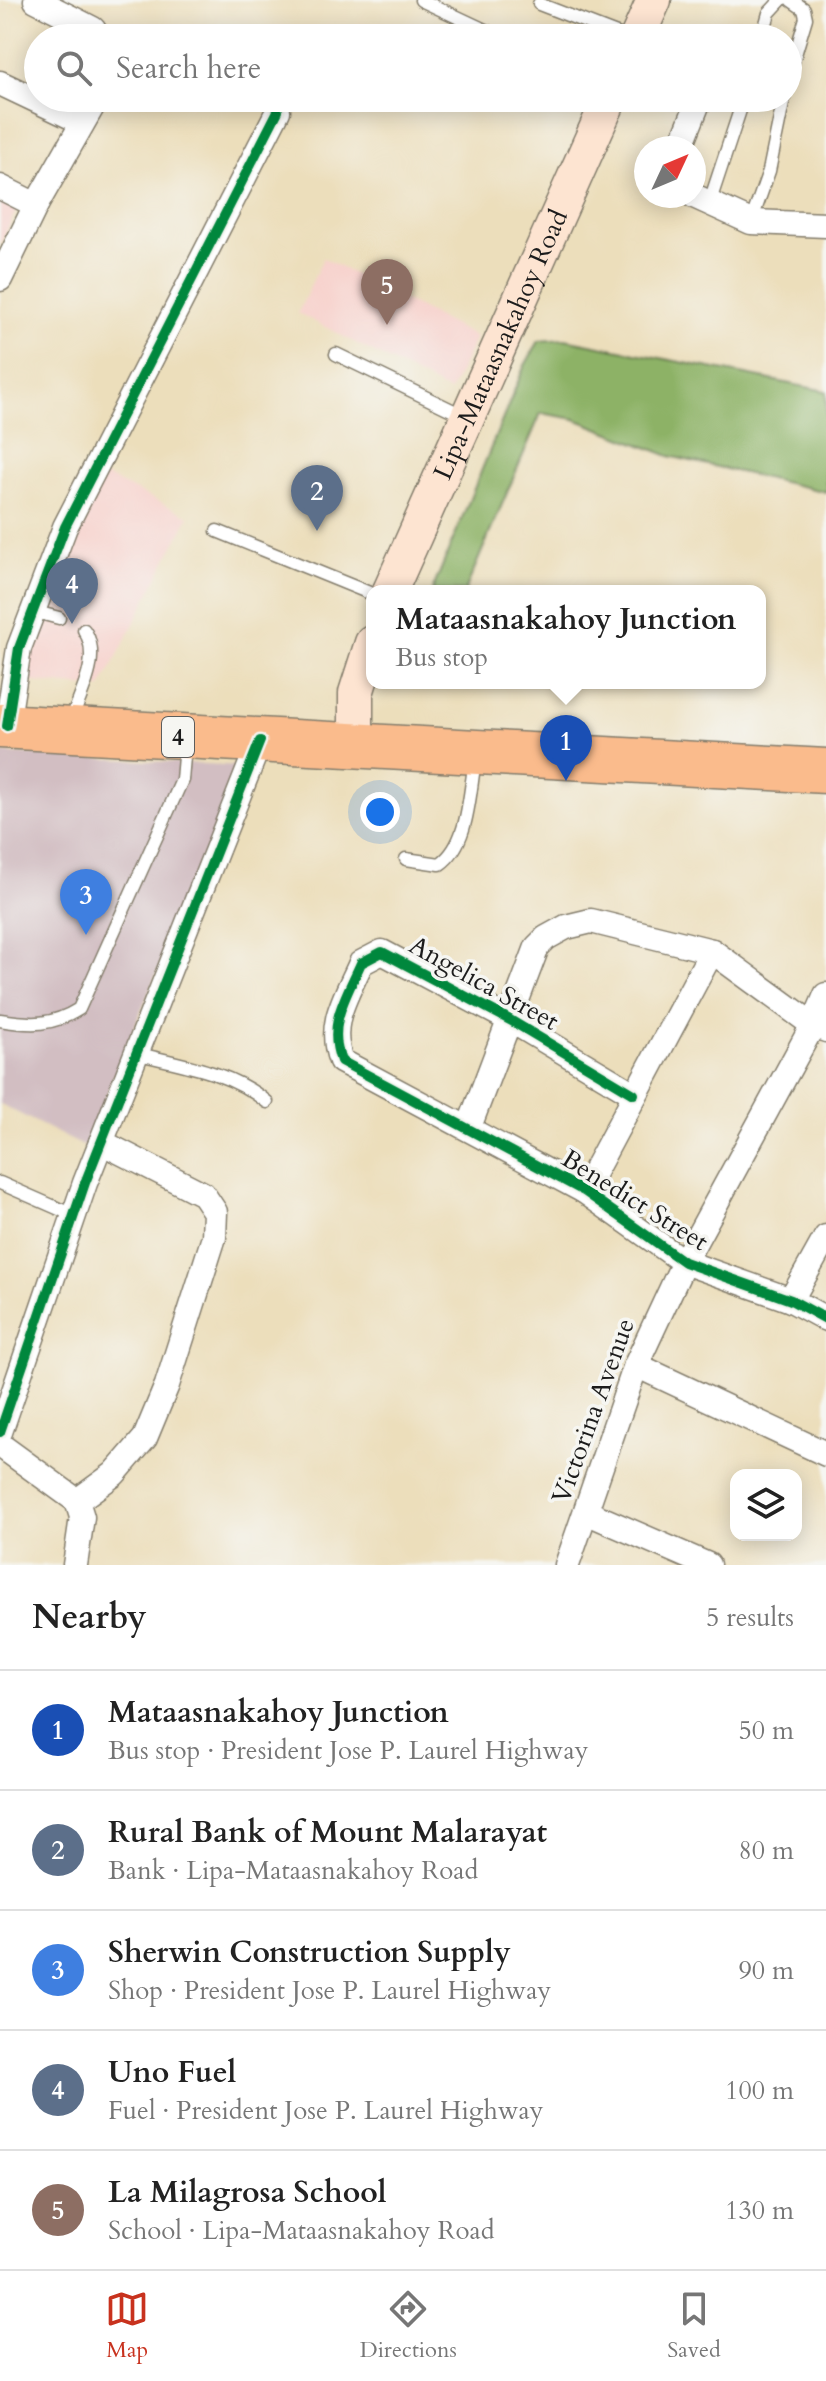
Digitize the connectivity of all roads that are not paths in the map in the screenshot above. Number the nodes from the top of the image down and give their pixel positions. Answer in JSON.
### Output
{"nodes":[{"id":1,"x":36,"y":0,"type":"edge"},
{"id":2,"x":421,"y":0,"type":"edge"},
{"id":3,"x":654,"y":0,"type":"edge"},
{"id":4,"x":781,"y":0,"type":"edge"},
{"id":5,"x":791,"y":0,"type":"edge"},
{"id":6,"x":539,"y":4,"type":"dead end"},
{"id":7,"x":83,"y":24,"type":"edge"},
{"id":8,"x":472,"y":24,"type":"edge"},
{"id":9,"x":591,"y":24,"type":"edge"},
{"id":10,"x":643,"y":24,"type":"edge"},
{"id":11,"x":766,"y":24,"type":"edge"},
{"id":12,"x":802,"y":31,"type":"edge"},
{"id":13,"x":0,"y":83,"type":"edge"},
{"id":14,"x":24,"y":94,"type":"edge"},
{"id":15,"x":61,"y":112,"type":"edge"},
{"id":16,"x":88,"y":112,"type":"edge"},
{"id":17,"x":277,"y":112,"type":"edge"},
{"id":18,"x":604,"y":112,"type":"edge"},
{"id":19,"x":694,"y":112,"type":"edge"},
{"id":20,"x":738,"y":112,"type":"edge"},
{"id":21,"x":781,"y":112,"type":"edge"},
{"id":22,"x":82,"y":122,"type":"junction"},
{"id":23,"x":685,"y":136,"type":"edge"},
{"id":24,"x":0,"y":187,"type":"edge"},
{"id":25,"x":706,"y":188,"type":"edge"},
{"id":26,"x":706,"y":202,"type":"edge"},
{"id":27,"x":36,"y":205,"type":"junction"},
{"id":28,"x":751,"y":222,"type":"junction"},
{"id":29,"x":826,"y":225,"type":"edge"},
{"id":30,"x":0,"y":279,"type":"edge"},
{"id":31,"x":336,"y":354,"type":"dead end"},
{"id":32,"x":467,"y":417,"type":"junction"},
{"id":33,"x":217,"y":531,"type":"dead end"},
{"id":34,"x":393,"y":585,"type":"edge"},
{"id":35,"x":366,"y":592,"type":"edge"},
{"id":36,"x":31,"y":611,"type":"junction"},
{"id":37,"x":59,"y":618,"type":"dead end"},
{"id":38,"x":84,"y":630,"type":"dead end"},
{"id":39,"x":366,"y":662,"type":"edge"},
{"id":40,"x":4,"y":726,"type":"edge"},
{"id":41,"x":67,"y":730,"type":"junction"},
{"id":42,"x":186,"y":738,"type":"junction"},
{"id":43,"x":260,"y":741,"type":"junction"},
{"id":44,"x":356,"y":744,"type":"junction"},
{"id":45,"x":476,"y":754,"type":"junction"},
{"id":46,"x":826,"y":771,"type":"edge"},
{"id":47,"x":406,"y":859,"type":"dead end"},
{"id":48,"x":712,"y":951,"type":"junction"},
{"id":49,"x":826,"y":995,"type":"edge"},
{"id":50,"x":0,"y":1020,"type":"edge"},
{"id":51,"x":510,"y":1020,"type":"junction"},
{"id":52,"x":820,"y":1028,"type":"edge"},
{"id":53,"x":139,"y":1054,"type":"junction"},
{"id":54,"x":341,"y":1061,"type":"joint"},
{"id":55,"x":634,"y":1094,"type":"junction"},
{"id":56,"x":267,"y":1102,"type":"dead end"},
{"id":57,"x":469,"y":1127,"type":"junction"},
{"id":58,"x":101,"y":1142,"type":"junction"},
{"id":59,"x":0,"y":1183,"type":"edge"},
{"id":60,"x":584,"y":1191,"type":"junction"},
{"id":61,"x":73,"y":1215,"type":"junction"},
{"id":62,"x":826,"y":1237,"type":"edge"},
{"id":63,"x":684,"y":1262,"type":"junction"},
{"id":64,"x":791,"y":1300,"type":"junction"},
{"id":65,"x":826,"y":1319,"type":"edge"},
{"id":66,"x":636,"y":1365,"type":"junction"},
{"id":67,"x":0,"y":1432,"type":"edge"},
{"id":68,"x":0,"y":1445,"type":"edge"},
{"id":69,"x":826,"y":1454,"type":"edge"},
{"id":70,"x":77,"y":1501,"type":"junction"},
{"id":71,"x":586,"y":1512,"type":"junction"},
{"id":72,"x":75,"y":1565,"type":"edge"},
{"id":73,"x":567,"y":1565,"type":"edge"},
{"id":74,"x":708,"y":1565,"type":"edge"}],
"edges":[{"from":1,"to":7,"type":"street"},
{"from":2,"to":8,"type":"lane"},
{"from":3,"to":10,"type":"main road"},
{"from":4,"to":11,"type":"lane"},
{"from":5,"to":12,"type":"lane"},
{"from":6,"to":9,"type":"lane"},
{"from":13,"to":14,"type":"street"},
{"from":15,"to":22,"type":"street"},
{"from":16,"to":22,"type":"street"},
{"from":17,"to":36,"type":"street"},
{"from":18,"to":32,"type":"main road","name":"Lipa-Mataasnakahoy Road"},
{"from":19,"to":23,"type":"street"},
{"from":20,"to":25,"type":"lane"},
{"from":21,"to":28,"type":"lane"},
{"from":22,"to":27,"type":"street"},
{"from":24,"to":27,"type":"street"},
{"from":26,"to":28,"type":"street"},
{"from":27,"to":30,"type":"street"},
{"from":28,"to":29,"type":"street"},
{"from":31,"to":32,"type":"lane"},
{"from":32,"to":34,"type":"main road","name":"Lipa-Mataasnakahoy Road"},
{"from":33,"to":35,"type":"lane"},
{"from":36,"to":37,"type":"lane"},
{"from":36,"to":40,"type":"street"},
{"from":38,"to":41,"type":"lane"},
{"from":39,"to":44,"type":"main road"},
{"from":40,"to":41,"type":"highway","number":"4"},
{"from":41,"to":42,"type":"highway","number":"4"},
{"from":42,"to":43,"type":"highway","number":"4"},
{"from":42,"to":50,"type":"lane"},
{"from":43,"to":44,"type":"highway","number":"4"},
{"from":43,"to":53,"type":"street"},
{"from":44,"to":45,"type":"highway","number":"4"},
{"from":45,"to":46,"type":"highway","number":"4"},
{"from":45,"to":47,"type":"lane"},
{"from":48,"to":51,"type":"street"},
{"from":48,"to":52,"type":"street"},
{"from":48,"to":55,"type":"street"},
{"from":49,"to":52,"type":"street","name":"Victorina Avenue"},
{"from":51,"to":54,"type":"street","name":"Angelica Street"},
{"from":51,"to":55,"type":"street","name":"Angelica Street"},
{"from":51,"to":57,"type":"street"},
{"from":52,"to":63,"type":"street","name":"Victorina Avenue"},
{"from":53,"to":56,"type":"lane"},
{"from":53,"to":58,"type":"street"},
{"from":54,"to":57,"type":"street","name":"Benedict Street"},
{"from":55,"to":60,"type":"street"},
{"from":57,"to":60,"type":"street","name":"Benedict Street"},
{"from":58,"to":61,"type":"street"},
{"from":58,"to":70,"type":"street"},
{"from":59,"to":61,"type":"lane"},
{"from":60,"to":63,"type":"street","name":"Benedict Street"},
{"from":61,"to":67,"type":"street"},
{"from":62,"to":64,"type":"street"},
{"from":63,"to":64,"type":"street","name":"Benedict Street"},
{"from":63,"to":66,"type":"street","name":"Victorina Avenue"},
{"from":64,"to":65,"type":"street","name":"Benedict Street"},
{"from":66,"to":69,"type":"street"},
{"from":66,"to":71,"type":"street","name":"Victorina Avenue"},
{"from":68,"to":70,"type":"street"},
{"from":70,"to":72,"type":"street"},
{"from":71,"to":73,"type":"street","name":"Victorina Avenue"},
{"from":71,"to":74,"type":"street"}]}
